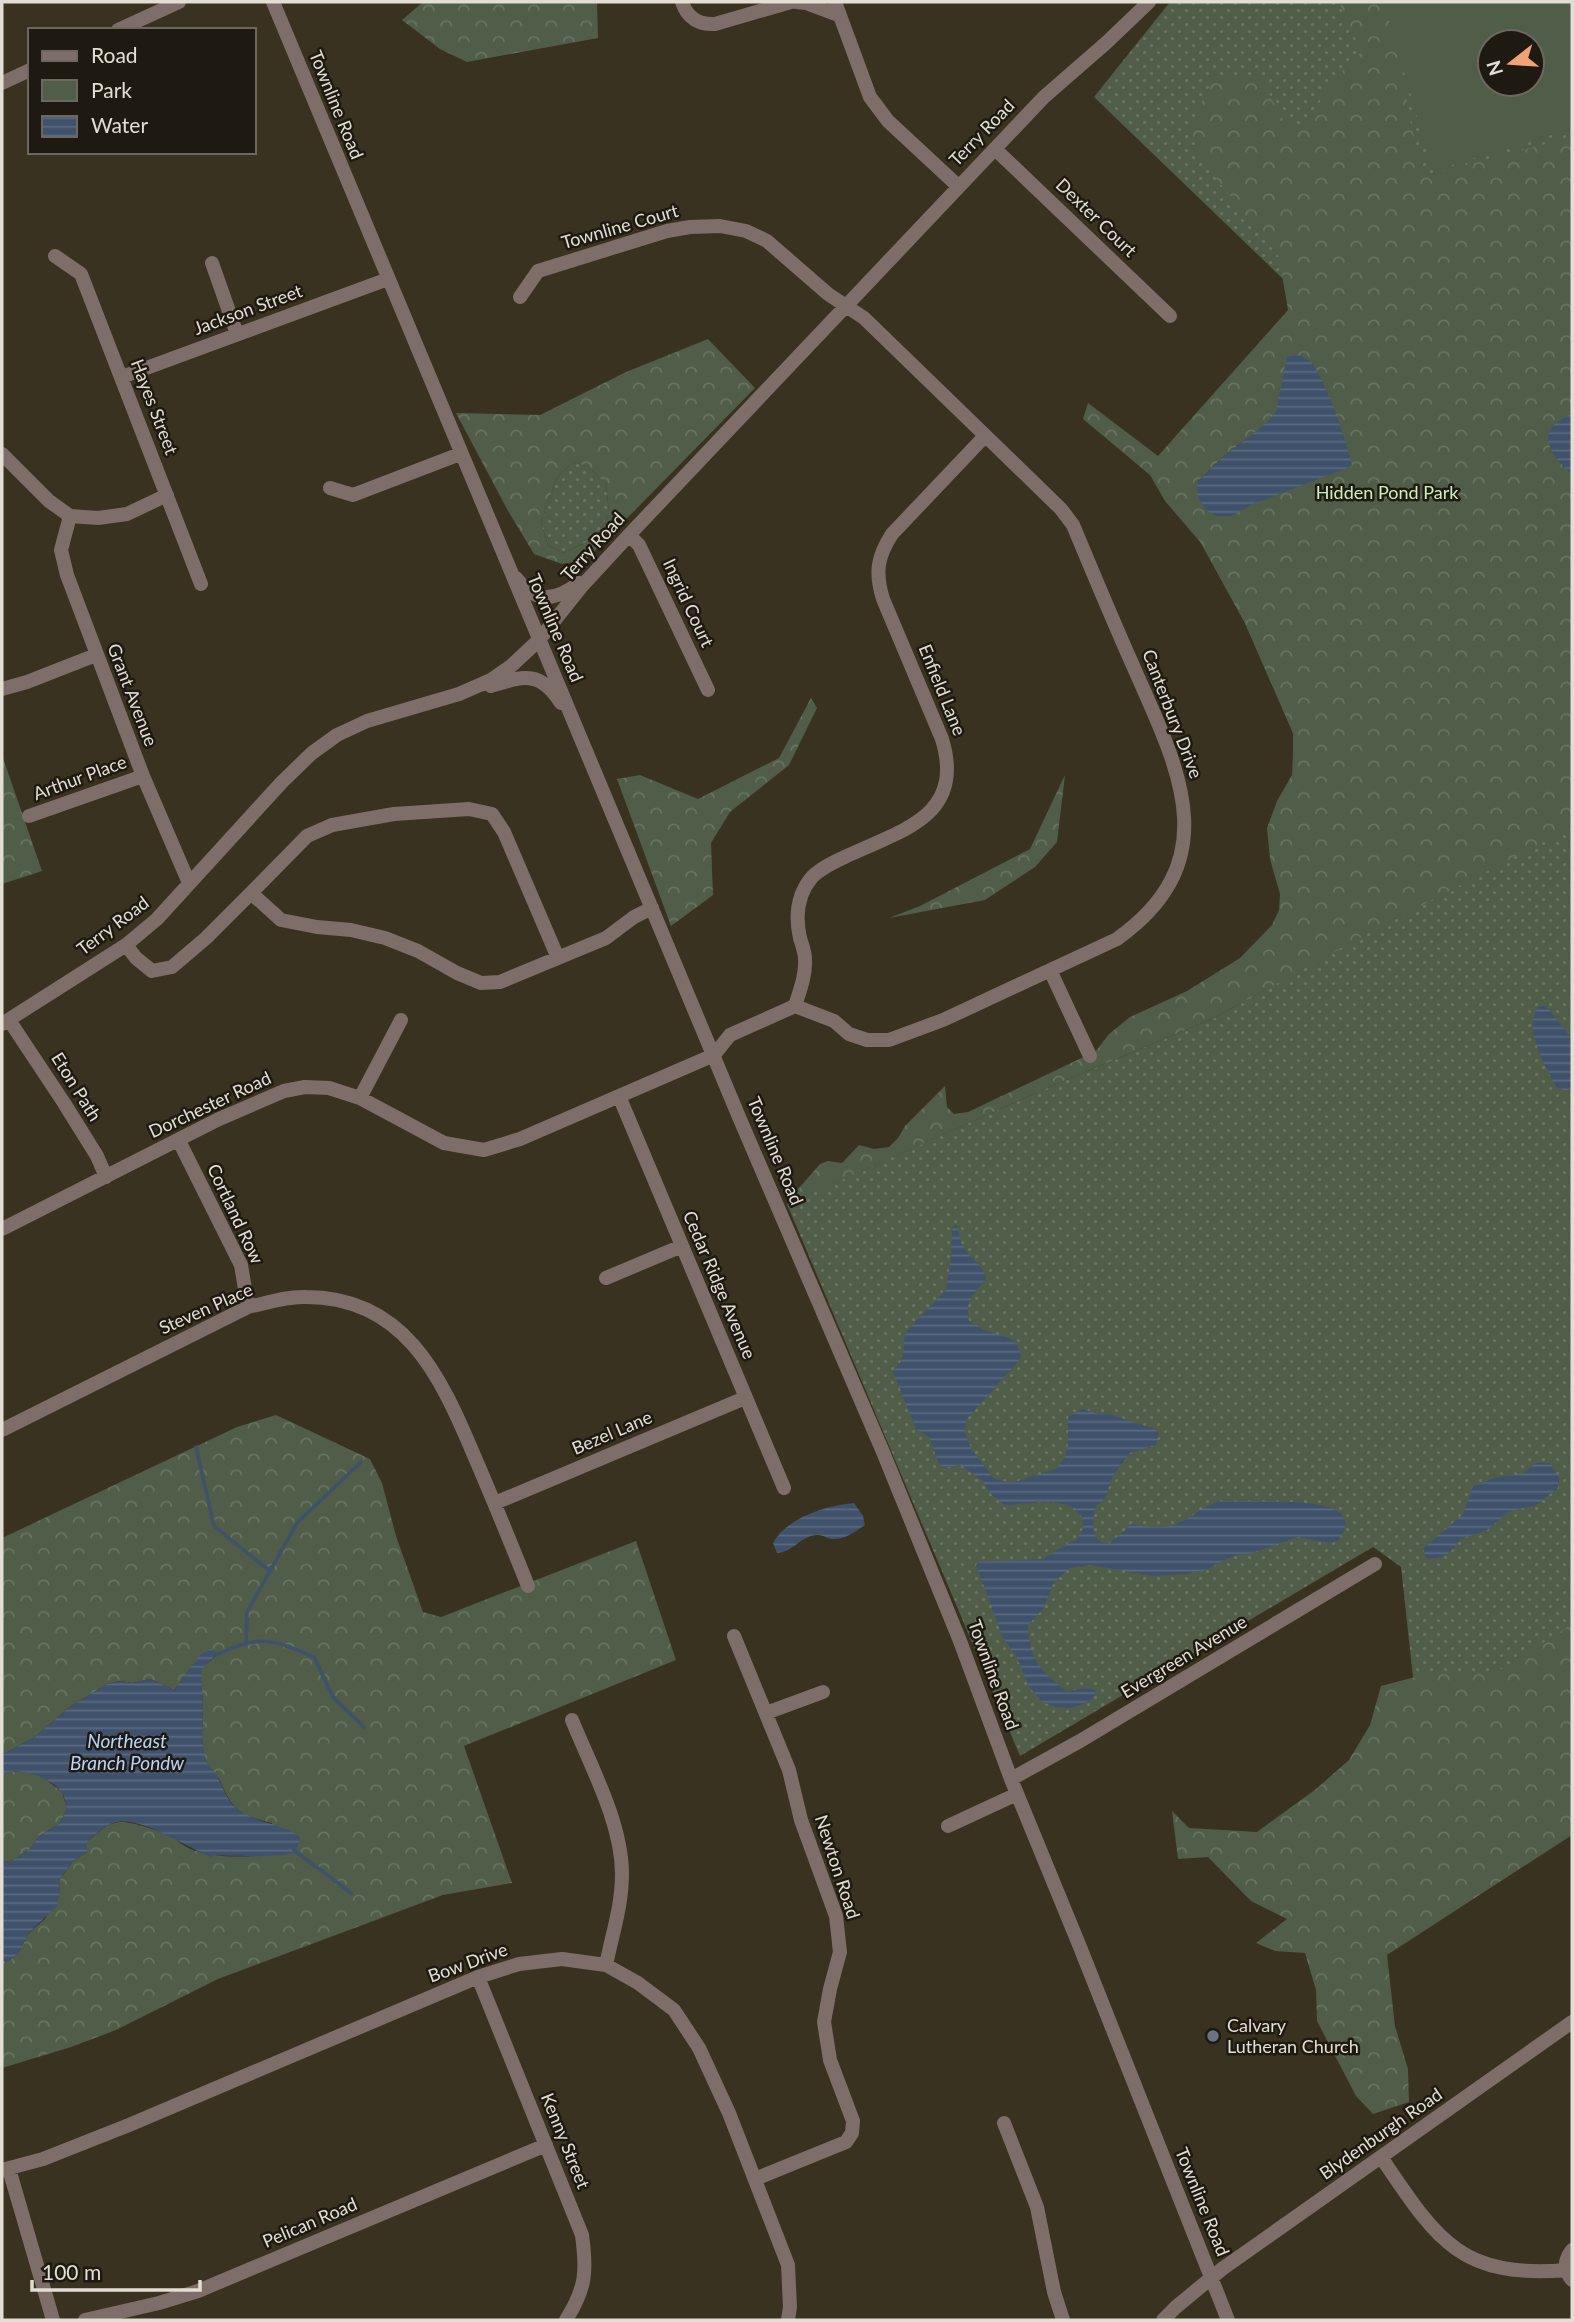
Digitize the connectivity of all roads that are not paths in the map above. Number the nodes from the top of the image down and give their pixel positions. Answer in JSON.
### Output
{"nodes":[{"id":1,"x":179,"y":2,"type":"edge"},
{"id":2,"x":273,"y":2,"type":"edge"},
{"id":3,"x":682,"y":2,"type":"edge"},
{"id":4,"x":791,"y":2,"type":"edge"},
{"id":5,"x":796,"y":2,"type":"edge"},
{"id":6,"x":1149,"y":2,"type":"edge"},
{"id":7,"x":836,"y":8,"type":"edge"},
{"id":8,"x":122,"y":28,"type":"edge"},
{"id":9,"x":28,"y":71,"type":"edge"},
{"id":10,"x":2,"y":83,"type":"edge"},
{"id":11,"x":995,"y":149,"type":"junction"},
{"id":12,"x":958,"y":186,"type":"junction"},
{"id":13,"x":55,"y":256,"type":"dead end"},
{"id":14,"x":212,"y":263,"type":"dead end"},
{"id":15,"x":387,"y":279,"type":"junction"},
{"id":16,"x":520,"y":297,"type":"dead end"},
{"id":17,"x":845,"y":306,"type":"junction"},
{"id":18,"x":1170,"y":316,"type":"dead end"},
{"id":19,"x":237,"y":334,"type":"junction"},
{"id":20,"x":122,"y":377,"type":"junction"},
{"id":21,"x":985,"y":436,"type":"junction"},
{"id":22,"x":2,"y":454,"type":"edge"},
{"id":23,"x":460,"y":454,"type":"junction"},
{"id":24,"x":330,"y":488,"type":"dead end"},
{"id":25,"x":167,"y":495,"type":"junction"},
{"id":26,"x":70,"y":516,"type":"junction"},
{"id":27,"x":629,"y":535,"type":"junction"},
{"id":28,"x":605,"y":562,"type":"junction"},
{"id":29,"x":509,"y":568,"type":"junction"},
{"id":30,"x":201,"y":584,"type":"dead end"},
{"id":31,"x":540,"y":640,"type":"junction"},
{"id":32,"x":96,"y":655,"type":"junction"},
{"id":33,"x":2,"y":689,"type":"edge"},
{"id":34,"x":708,"y":691,"type":"dead end"},
{"id":35,"x":459,"y":694,"type":"junction"},
{"id":36,"x":584,"y":745,"type":"junction"},
{"id":37,"x":143,"y":776,"type":"junction"},
{"id":38,"x":29,"y":817,"type":"dead end"},
{"id":39,"x":189,"y":883,"type":"junction"},
{"id":40,"x":251,"y":893,"type":"junction"},
{"id":41,"x":652,"y":908,"type":"junction"},
{"id":42,"x":126,"y":945,"type":"junction"},
{"id":43,"x":558,"y":958,"type":"junction"},
{"id":44,"x":1050,"y":970,"type":"junction"},
{"id":45,"x":795,"y":1006,"type":"junction"},
{"id":46,"x":401,"y":1020,"type":"dead end"},
{"id":47,"x":5,"y":1022,"type":"edge"},
{"id":48,"x":714,"y":1055,"type":"junction"},
{"id":49,"x":1090,"y":1056,"type":"dead end"},
{"id":50,"x":619,"y":1096,"type":"junction"},
{"id":51,"x":360,"y":1098,"type":"junction"},
{"id":52,"x":179,"y":1141,"type":"junction"},
{"id":53,"x":106,"y":1177,"type":"junction"},
{"id":54,"x":2,"y":1229,"type":"edge"},
{"id":55,"x":682,"y":1246,"type":"junction"},
{"id":56,"x":606,"y":1278,"type":"dead end"},
{"id":57,"x":248,"y":1307,"type":"junction"},
{"id":58,"x":744,"y":1398,"type":"junction"},
{"id":59,"x":2,"y":1430,"type":"edge"},
{"id":60,"x":784,"y":1488,"type":"dead end"},
{"id":61,"x":495,"y":1503,"type":"junction"},
{"id":62,"x":1375,"y":1564,"type":"dead end"},
{"id":63,"x":528,"y":1586,"type":"dead end"},
{"id":64,"x":734,"y":1636,"type":"dead end"},
{"id":65,"x":823,"y":1692,"type":"dead end"},
{"id":66,"x":766,"y":1713,"type":"junction"},
{"id":67,"x":572,"y":1720,"type":"dead end"},
{"id":68,"x":1010,"y":1779,"type":"junction"},
{"id":69,"x":1017,"y":1794,"type":"junction"},
{"id":70,"x":948,"y":1826,"type":"dead end"},
{"id":71,"x":606,"y":1965,"type":"junction"},
{"id":72,"x":478,"y":1977,"type":"junction"},
{"id":73,"x":1572,"y":2022,"type":"edge"},
{"id":74,"x":1004,"y":2123,"type":"dead end"},
{"id":75,"x":546,"y":2145,"type":"junction"},
{"id":76,"x":1381,"y":2157,"type":"junction"},
{"id":77,"x":5,"y":2170,"type":"edge"},
{"id":78,"x":755,"y":2179,"type":"junction"},
{"id":79,"x":1572,"y":2250,"type":"edge"},
{"id":80,"x":1569,"y":2275,"type":"edge"},
{"id":81,"x":1211,"y":2277,"type":"junction"},
{"id":82,"x":53,"y":2320,"type":"edge"},
{"id":83,"x":85,"y":2320,"type":"edge"},
{"id":84,"x":566,"y":2320,"type":"edge"},
{"id":85,"x":788,"y":2320,"type":"edge"},
{"id":86,"x":1063,"y":2320,"type":"edge"},
{"id":87,"x":1163,"y":2320,"type":"edge"},
{"id":88,"x":1228,"y":2320,"type":"edge"}],
"edges":[{"from":1,"to":8,"type":"street"},
{"from":2,"to":15,"type":"street","name":"Townline Road"},
{"from":3,"to":4,"type":"street"},
{"from":5,"to":7,"type":"street"},
{"from":6,"to":11,"type":"street","name":"Terry Road"},
{"from":7,"to":12,"type":"street"},
{"from":9,"to":10,"type":"street"},
{"from":11,"to":12,"type":"street","name":"Terry Road"},
{"from":11,"to":18,"type":"street","name":"Dexter Court"},
{"from":12,"to":17,"type":"street","name":"Terry Road"},
{"from":13,"to":20,"type":"street","name":"Hayes Street"},
{"from":14,"to":19,"type":"street"},
{"from":15,"to":19,"type":"street","name":"Jackson Street"},
{"from":15,"to":23,"type":"street","name":"Townline Road"},
{"from":16,"to":17,"type":"street","name":"Townline Court"},
{"from":17,"to":21,"type":"street","name":"Canterbury Drive"},
{"from":17,"to":27,"type":"street","name":"Terry Road"},
{"from":19,"to":20,"type":"street","name":"Jackson Street"},
{"from":20,"to":25,"type":"street","name":"Hayes Street"},
{"from":21,"to":44,"type":"street","name":"Canterbury Drive"},
{"from":21,"to":45,"type":"street","name":"Enfield Lane"},
{"from":22,"to":26,"type":"street"},
{"from":23,"to":24,"type":"street"},
{"from":23,"to":29,"type":"street","name":"Townline Road"},
{"from":25,"to":26,"type":"street"},
{"from":25,"to":30,"type":"street","name":"Hayes Street"},
{"from":26,"to":32,"type":"street","name":"Grant Avenue"},
{"from":27,"to":28,"type":"street","name":"Terry Road"},
{"from":27,"to":34,"type":"street","name":"Ingrid Court"},
{"from":28,"to":29,"type":"street"},
{"from":28,"to":31,"type":"street","name":"Terry Road"},
{"from":29,"to":31,"type":"street","name":"Townline Road"},
{"from":31,"to":35,"type":"street","name":"Terry Road"},
{"from":31,"to":36,"type":"street","name":"Townline Road"},
{"from":32,"to":33,"type":"street"},
{"from":32,"to":37,"type":"street","name":"Grant Avenue"},
{"from":35,"to":36,"type":"street"},
{"from":35,"to":39,"type":"street","name":"Terry Road"},
{"from":36,"to":41,"type":"street","name":"Townline Road"},
{"from":37,"to":38,"type":"street","name":"Arthur Place"},
{"from":37,"to":39,"type":"street","name":"Grant Avenue"},
{"from":39,"to":42,"type":"street","name":"Terry Road"},
{"from":40,"to":42,"type":"street"},
{"from":40,"to":43,"type":"street"},
{"from":40,"to":43,"type":"street"},
{"from":41,"to":43,"type":"street"},
{"from":41,"to":48,"type":"street","name":"Townline Road"},
{"from":42,"to":47,"type":"street","name":"Terry Road"},
{"from":44,"to":45,"type":"street","name":"Canterbury Drive"},
{"from":44,"to":49,"type":"street"},
{"from":45,"to":48,"type":"street"},
{"from":46,"to":51,"type":"street"},
{"from":47,"to":53,"type":"street","name":"Eton Path"},
{"from":48,"to":50,"type":"street","name":"Dorchester Road"},
{"from":48,"to":68,"type":"street","name":"Townline Road"},
{"from":50,"to":51,"type":"street","name":"Dorchester Road"},
{"from":50,"to":55,"type":"street","name":"Cedar Ridge Avenue"},
{"from":51,"to":52,"type":"street","name":"Dorchester Road"},
{"from":52,"to":53,"type":"street","name":"Dorchester Road"},
{"from":52,"to":57,"type":"street","name":"Cortland Row"},
{"from":53,"to":54,"type":"street","name":"Dorchester Road"},
{"from":55,"to":56,"type":"street"},
{"from":55,"to":58,"type":"street","name":"Cedar Ridge Avenue"},
{"from":57,"to":59,"type":"street","name":"Steven Place"},
{"from":57,"to":61,"type":"street","name":"Steven Place"},
{"from":58,"to":60,"type":"street","name":"Cedar Ridge Avenue"},
{"from":58,"to":61,"type":"street","name":"Bezel Lane"},
{"from":61,"to":63,"type":"street","name":"Steven Place"},
{"from":62,"to":68,"type":"street","name":"Evergreen Avenue"},
{"from":64,"to":66,"type":"street","name":"Newton Road"},
{"from":65,"to":66,"type":"street"},
{"from":66,"to":78,"type":"street","name":"Newton Road"},
{"from":67,"to":71,"type":"street"},
{"from":68,"to":69,"type":"street","name":"Townline Road"},
{"from":69,"to":70,"type":"street"},
{"from":69,"to":81,"type":"street","name":"Townline Road"},
{"from":71,"to":72,"type":"street","name":"Bow Drive"},
{"from":71,"to":78,"type":"street","name":"Bow Drive"},
{"from":72,"to":75,"type":"street","name":"Kenny Street"},
{"from":72,"to":77,"type":"street","name":"Bow Drive"},
{"from":73,"to":76,"type":"street","name":"Blydenburgh Road"},
{"from":74,"to":86,"type":"street"},
{"from":75,"to":83,"type":"street","name":"Pelican Road"},
{"from":75,"to":84,"type":"street","name":"Kenny Street"},
{"from":76,"to":80,"type":"street"},
{"from":76,"to":81,"type":"street","name":"Blydenburgh Road"},
{"from":77,"to":82,"type":"street"},
{"from":78,"to":85,"type":"street","name":"Bow Drive"},
{"from":79,"to":80,"type":"street"},
{"from":81,"to":87,"type":"street","name":"Blydenburgh Road"},
{"from":81,"to":88,"type":"street","name":"Townline Road"}]}
